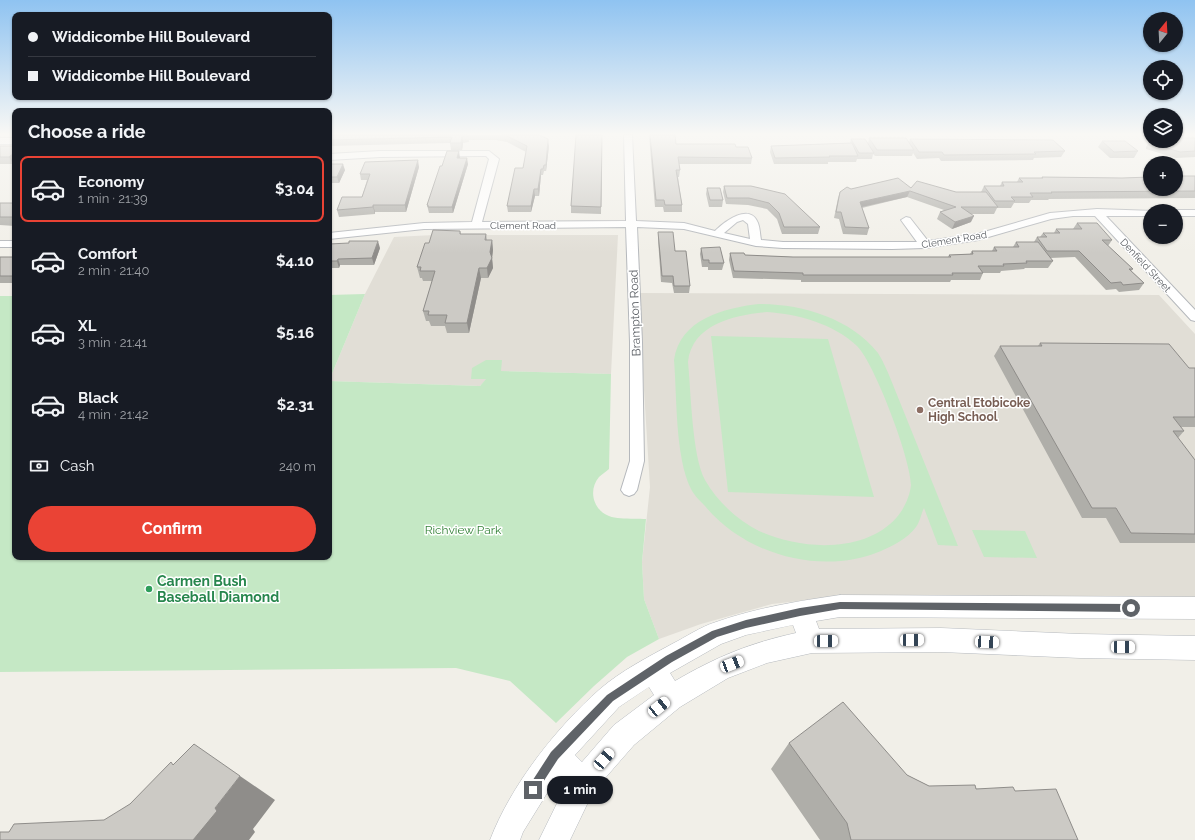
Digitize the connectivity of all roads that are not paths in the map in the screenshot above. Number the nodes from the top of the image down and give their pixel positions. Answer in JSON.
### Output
{"nodes":[{"id":1,"x":490,"y":174,"type":"edge"},
{"id":2,"x":629,"y":174,"type":"edge"},
{"id":3,"x":1096,"y":212,"type":"junction"},
{"id":4,"x":1143,"y":213,"type":"edge"},
{"id":5,"x":1183,"y":213,"type":"edge"},
{"id":6,"x":1195,"y":213,"type":"edge"},
{"id":7,"x":906,"y":220,"type":"dead end"},
{"id":8,"x":631,"y":224,"type":"junction"},
{"id":9,"x":476,"y":225,"type":"junction"},
{"id":10,"x":716,"y":234,"type":"junction"},
{"id":11,"x":332,"y":236,"type":"edge"},
{"id":12,"x":756,"y":243,"type":"junction"},
{"id":13,"x":0,"y":244,"type":"edge"},
{"id":14,"x":12,"y":244,"type":"edge"},
{"id":15,"x":925,"y":245,"type":"junction"},
{"id":16,"x":1195,"y":317,"type":"edge"},
{"id":17,"x":629,"y":490,"type":"dead end"},
{"id":18,"x":1195,"y":608,"type":"edge"},
{"id":19,"x":800,"y":612,"type":"junction"},
{"id":20,"x":812,"y":641,"type":"junction"},
{"id":21,"x":1195,"y":648,"type":"edge"},
{"id":22,"x":652,"y":669,"type":"junction"},
{"id":23,"x":670,"y":698,"type":"junction"},
{"id":24,"x":554,"y":756,"type":"junction"},
{"id":25,"x":583,"y":782,"type":"junction"},
{"id":26,"x":505,"y":840,"type":"edge"},
{"id":27,"x":554,"y":840,"type":"edge"}],
"edges":[{"from":1,"to":9,"type":"street"},
{"from":2,"to":8,"type":"street","name":"Brampton Road"},
{"from":3,"to":4,"type":"street","name":"Clement Road"},
{"from":3,"to":15,"type":"street","name":"Clement Road"},
{"from":3,"to":16,"type":"street","name":"Denfield Street"},
{"from":5,"to":6,"type":"street"},
{"from":7,"to":15,"type":"street"},
{"from":8,"to":9,"type":"street","name":"Clement Road"},
{"from":8,"to":10,"type":"street","name":"Clement Road"},
{"from":8,"to":17,"type":"street","name":"Brampton Road"},
{"from":9,"to":11,"type":"street","name":"Clement Road"},
{"from":10,"to":12,"type":"street","name":"Clement Road"},
{"from":10,"to":12,"type":"street"},
{"from":12,"to":15,"type":"street","name":"Clement Road"},
{"from":13,"to":14,"type":"street"},
{"from":18,"to":19,"type":"street"},
{"from":19,"to":20,"type":"street"},
{"from":19,"to":22,"type":"street"},
{"from":20,"to":21,"type":"street"},
{"from":20,"to":23,"type":"street"},
{"from":22,"to":23,"type":"street"},
{"from":22,"to":24,"type":"street"},
{"from":23,"to":25,"type":"street"},
{"from":24,"to":25,"type":"street"},
{"from":24,"to":26,"type":"street"},
{"from":25,"to":27,"type":"street"}]}
